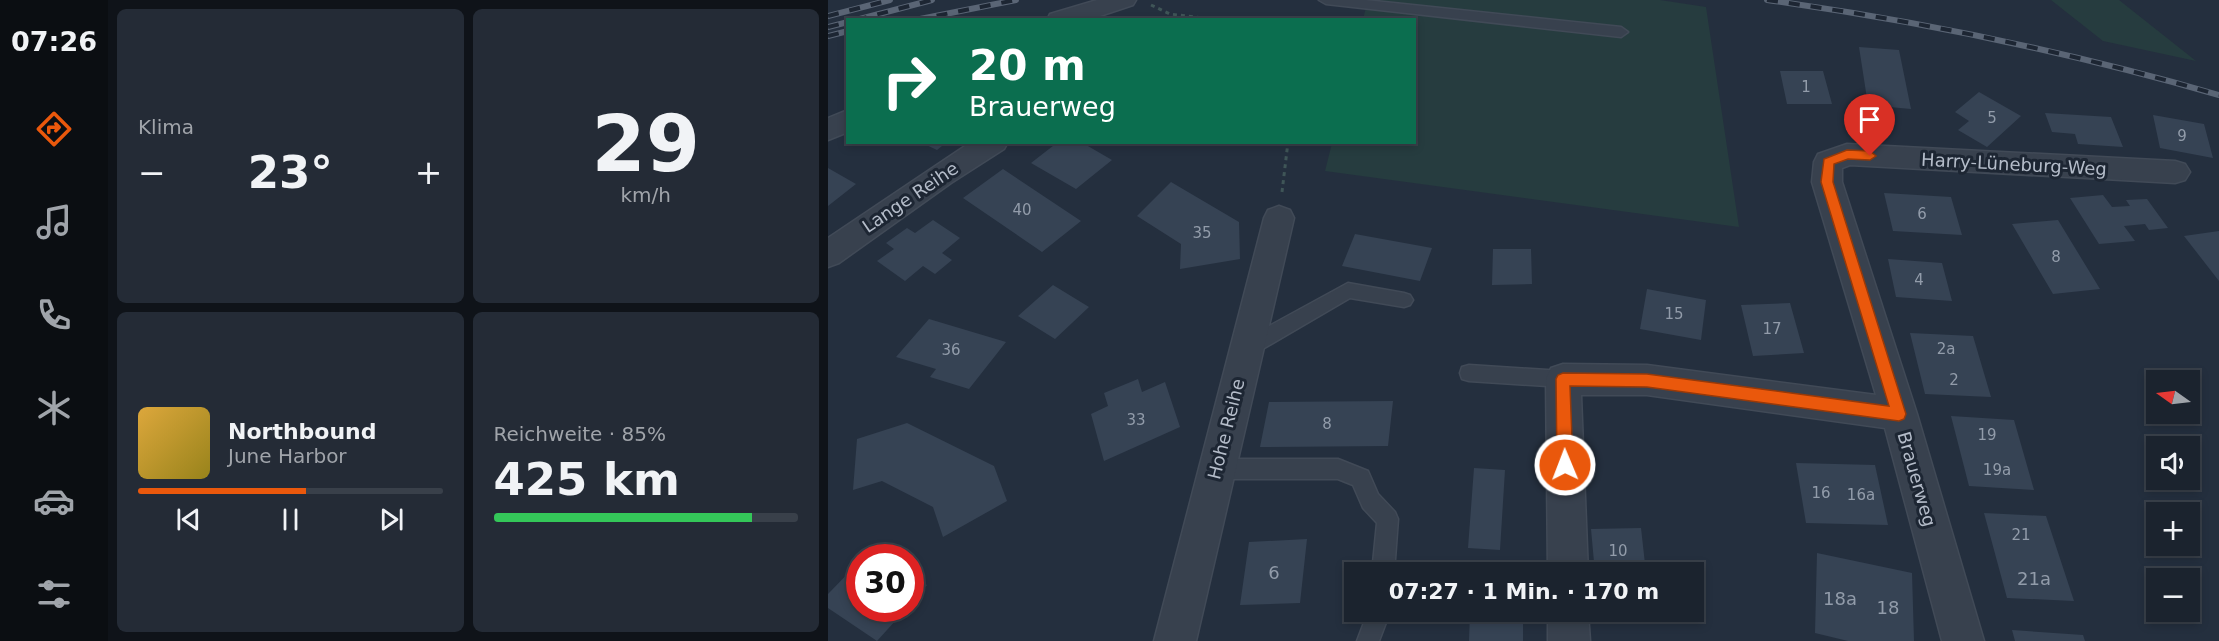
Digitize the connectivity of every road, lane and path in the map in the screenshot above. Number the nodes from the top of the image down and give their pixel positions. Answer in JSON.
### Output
{"nodes":[{"id":1,"x":1124,"y":0,"type":"edge"},
{"id":2,"x":1326,"y":0,"type":"edge"},
{"id":3,"x":1149,"y":5,"type":"dead end"},
{"id":4,"x":1066,"y":18,"type":"edge"},
{"id":5,"x":1202,"y":18,"type":"edge"},
{"id":6,"x":1621,"y":32,"type":"dead end"},
{"id":7,"x":846,"y":121,"type":"edge"},
{"id":8,"x":828,"y":130,"type":"edge"},
{"id":9,"x":991,"y":144,"type":"edge"},
{"id":10,"x":1288,"y":144,"type":"edge"},
{"id":11,"x":2175,"y":172,"type":"dead end"},
{"id":12,"x":1279,"y":218,"type":"joint"},
{"id":13,"x":828,"y":254,"type":"edge"},
{"id":14,"x":1404,"y":300,"type":"dead end"},
{"id":15,"x":1246,"y":348,"type":"junction"},
{"id":16,"x":1469,"y":373,"type":"dead end"},
{"id":17,"x":1563,"y":379,"type":"junction"},
{"id":18,"x":1899,"y":414,"type":"junction"},
{"id":19,"x":1216,"y":469,"type":"junction"},
{"id":20,"x":1384,"y":562,"type":"edge"},
{"id":21,"x":1568,"y":562,"type":"edge"},
{"id":22,"x":1375,"y":622,"type":"edge"},
{"id":23,"x":1568,"y":622,"type":"edge"},
{"id":24,"x":1175,"y":641,"type":"edge"},
{"id":25,"x":1368,"y":641,"type":"edge"},
{"id":26,"x":1569,"y":641,"type":"edge"},
{"id":27,"x":1963,"y":641,"type":"edge"}],
"edges":[{"from":1,"to":4,"type":"street"},
{"from":2,"to":6,"type":"lane"},
{"from":3,"to":5,"type":"path"},
{"from":7,"to":8,"type":"street"},
{"from":9,"to":13,"type":"street","name":"Lange Reihe"},
{"from":10,"to":12,"type":"path"},
{"from":11,"to":18,"type":"street","name":"Harry-Lüneburg-Weg"},
{"from":12,"to":15,"type":"street","name":"Hohe Reihe"},
{"from":14,"to":15,"type":"lane"},
{"from":15,"to":19,"type":"street","name":"Hohe Reihe"},
{"from":16,"to":17,"type":"lane"},
{"from":17,"to":18,"type":"street","name":"Brauerweg"},
{"from":17,"to":21,"type":"street"},
{"from":18,"to":27,"type":"street","name":"Brauerweg"},
{"from":19,"to":20,"type":"lane"},
{"from":19,"to":24,"type":"street","name":"Hohe Reihe"},
{"from":22,"to":25,"type":"lane"},
{"from":23,"to":26,"type":"street"}]}
